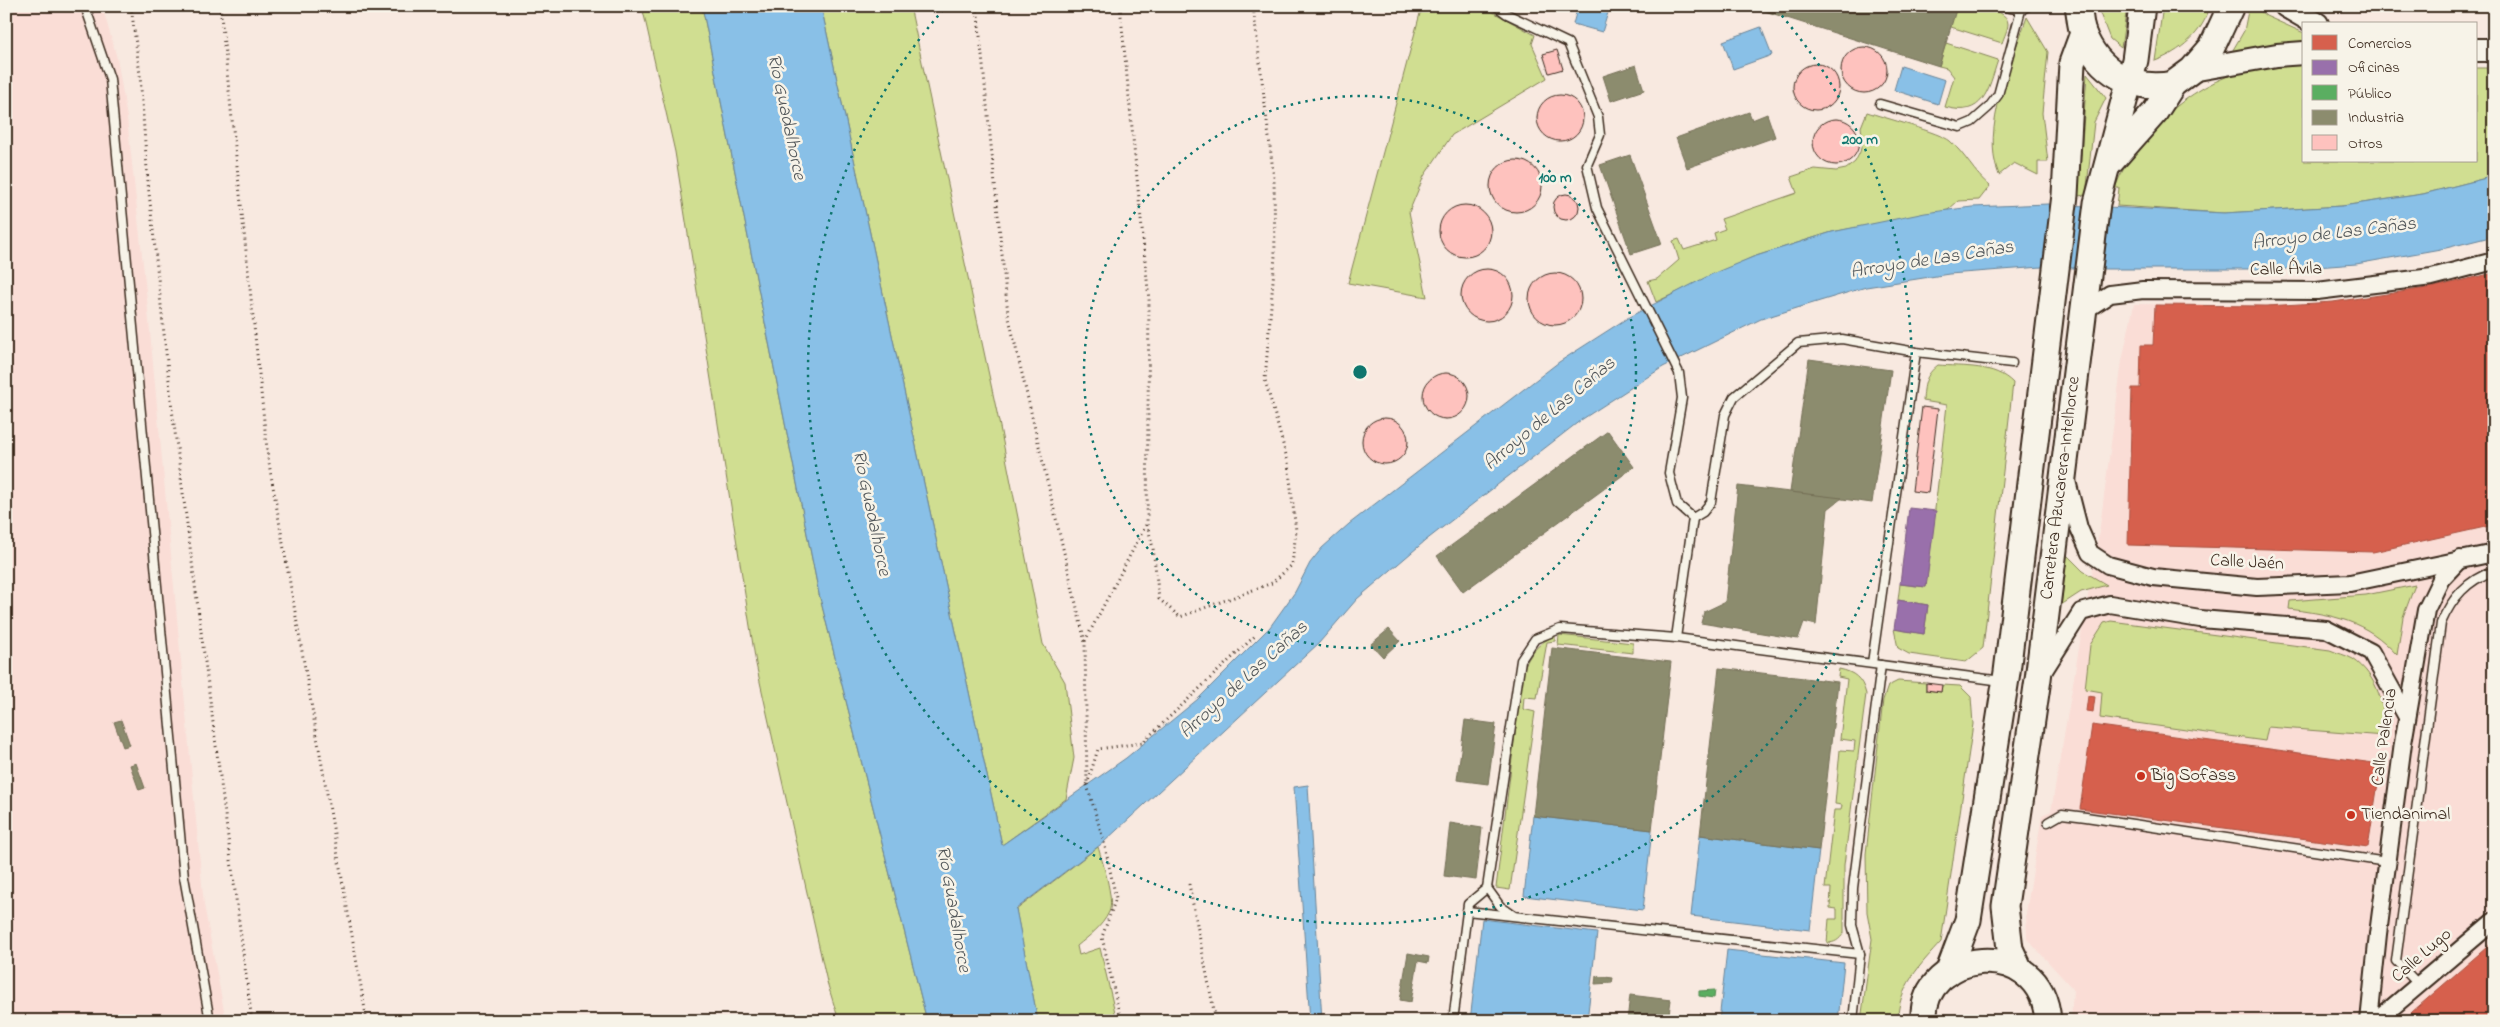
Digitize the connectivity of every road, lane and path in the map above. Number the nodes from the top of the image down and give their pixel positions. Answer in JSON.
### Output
{"nodes":[{"id":1,"x":85,"y":6,"type":"edge"},
{"id":2,"x":131,"y":6,"type":"edge"},
{"id":3,"x":220,"y":6,"type":"edge"},
{"id":4,"x":978,"y":6,"type":"edge"},
{"id":5,"x":1120,"y":6,"type":"edge"},
{"id":6,"x":1253,"y":6,"type":"edge"},
{"id":7,"x":1496,"y":6,"type":"edge"},
{"id":8,"x":2001,"y":6,"type":"edge"},
{"id":9,"x":2028,"y":6,"type":"edge"},
{"id":10,"x":2078,"y":6,"type":"edge"},
{"id":11,"x":2142,"y":6,"type":"edge"},
{"id":12,"x":2231,"y":6,"type":"edge"},
{"id":13,"x":2286,"y":6,"type":"edge"},
{"id":14,"x":2021,"y":10,"type":"junction"},
{"id":15,"x":2314,"y":22,"type":"edge"},
{"id":16,"x":2083,"y":33,"type":"junction"},
{"id":17,"x":2478,"y":50,"type":"edge"},
{"id":18,"x":2494,"y":50,"type":"edge"},
{"id":19,"x":2302,"y":53,"type":"edge"},
{"id":20,"x":2183,"y":77,"type":"junction"},
{"id":21,"x":2128,"y":82,"type":"junction"},
{"id":22,"x":1880,"y":104,"type":"dead end"},
{"id":23,"x":2106,"y":168,"type":"junction"},
{"id":24,"x":2494,"y":262,"type":"edge"},
{"id":25,"x":2082,"y":312,"type":"junction"},
{"id":26,"x":1916,"y":352,"type":"junction"},
{"id":27,"x":2012,"y":363,"type":"dead end"},
{"id":28,"x":2064,"y":467,"type":"junction"},
{"id":29,"x":1693,"y":518,"type":"junction"},
{"id":30,"x":1147,"y":524,"type":"junction"},
{"id":31,"x":2494,"y":553,"type":"edge"},
{"id":32,"x":2460,"y":559,"type":"junction"},
{"id":33,"x":2494,"y":571,"type":"edge"},
{"id":34,"x":1256,"y":635,"type":"dead end"},
{"id":35,"x":1676,"y":638,"type":"junction"},
{"id":36,"x":1084,"y":642,"type":"junction"},
{"id":37,"x":1872,"y":664,"type":"junction"},
{"id":38,"x":1881,"y":665,"type":"junction"},
{"id":39,"x":2038,"y":679,"type":"junction"},
{"id":40,"x":2006,"y":681,"type":"junction"},
{"id":41,"x":2407,"y":717,"type":"junction"},
{"id":42,"x":1087,"y":785,"type":"junction"},
{"id":43,"x":2048,"y":822,"type":"dead end"},
{"id":44,"x":2387,"y":862,"type":"junction"},
{"id":45,"x":1189,"y":884,"type":"dead end"},
{"id":46,"x":1487,"y":888,"type":"junction"},
{"id":47,"x":1467,"y":911,"type":"junction"},
{"id":48,"x":1514,"y":916,"type":"junction"},
{"id":49,"x":2494,"y":921,"type":"edge"},
{"id":50,"x":1860,"y":954,"type":"junction"},
{"id":51,"x":2020,"y":970,"type":"junction"},
{"id":52,"x":1948,"y":972,"type":"junction"},
{"id":53,"x":2419,"y":985,"type":"junction"},
{"id":54,"x":210,"y":1021,"type":"edge"},
{"id":55,"x":252,"y":1021,"type":"edge"},
{"id":56,"x":368,"y":1021,"type":"edge"},
{"id":57,"x":1121,"y":1021,"type":"edge"},
{"id":58,"x":1216,"y":1021,"type":"edge"},
{"id":59,"x":1453,"y":1021,"type":"edge"},
{"id":60,"x":1853,"y":1021,"type":"edge"},
{"id":61,"x":1924,"y":1021,"type":"edge"},
{"id":62,"x":2048,"y":1021,"type":"edge"},
{"id":63,"x":2369,"y":1021,"type":"edge"},
{"id":64,"x":2376,"y":1021,"type":"edge"}],
"edges":[{"from":1,"to":54,"type":"lane"},
{"from":2,"to":55,"type":"path"},
{"from":3,"to":56,"type":"path"},
{"from":4,"to":36,"type":"path"},
{"from":5,"to":30,"type":"path"},
{"from":6,"to":30,"type":"path"},
{"from":7,"to":29,"type":"lane"},
{"from":8,"to":14,"type":"lane"},
{"from":9,"to":14,"type":"lane"},
{"from":10,"to":16,"type":"main road"},
{"from":11,"to":21,"type":"main road","name":"Carretera Azucarera-Intelhorce"},
{"from":12,"to":20,"type":"main road"},
{"from":13,"to":15,"type":"main road"},
{"from":14,"to":22,"type":"lane"},
{"from":16,"to":21,"type":"main road"},
{"from":16,"to":40,"type":"main road","name":"Carretera Azucarera-Intelhorce"},
{"from":17,"to":18,"type":"main road"},
{"from":19,"to":20,"type":"main road"},
{"from":20,"to":21,"type":"main road"},
{"from":20,"to":23,"type":"main road"},
{"from":21,"to":23,"type":"main road","name":"Carretera Azucarera-Intelhorce"},
{"from":23,"to":25,"type":"main road","name":"Carretera Azucarera-Intelhorce"},
{"from":24,"to":25,"type":"street","name":"Calle Ávila"},
{"from":25,"to":28,"type":"main road","name":"Carretera Azucarera-Intelhorce"},
{"from":26,"to":27,"type":"lane"},
{"from":26,"to":29,"type":"lane"},
{"from":26,"to":37,"type":"lane"},
{"from":28,"to":32,"type":"street","name":"Calle Jaén"},
{"from":28,"to":39,"type":"main road","name":"Carretera Azucarera-Intelhorce"},
{"from":29,"to":35,"type":"lane"},
{"from":30,"to":36,"type":"path"},
{"from":31,"to":32,"type":"street","name":"Calle Jaén"},
{"from":32,"to":41,"type":"street","name":"Calle Palencia"},
{"from":33,"to":53,"type":"lane"},
{"from":34,"to":42,"type":"path"},
{"from":35,"to":37,"type":"lane"},
{"from":35,"to":46,"type":"lane"},
{"from":36,"to":42,"type":"path"},
{"from":37,"to":38,"type":"lane"},
{"from":38,"to":40,"type":"lane"},
{"from":38,"to":50,"type":"lane"},
{"from":39,"to":41,"type":"street"},
{"from":39,"to":51,"type":"main road","name":"Carretera Azucarera-Intelhorce"},
{"from":40,"to":52,"type":"main road","name":"Carretera Azucarera-Intelhorce"},
{"from":41,"to":44,"type":"street","name":"Calle Palencia"},
{"from":42,"to":57,"type":"path"},
{"from":43,"to":44,"type":"lane"},
{"from":44,"to":63,"type":"street","name":"Calle Palencia"},
{"from":45,"to":58,"type":"path"},
{"from":46,"to":47,"type":"lane"},
{"from":46,"to":48,"type":"lane"},
{"from":47,"to":48,"type":"lane"},
{"from":47,"to":59,"type":"lane"},
{"from":48,"to":50,"type":"lane"},
{"from":49,"to":53,"type":"street","name":"Calle Lugo"},
{"from":50,"to":60,"type":"lane"},
{"from":51,"to":52,"type":"main road"},
{"from":51,"to":62,"type":"main road"},
{"from":52,"to":61,"type":"main road"},
{"from":53,"to":64,"type":"street","name":"Calle Lugo"}]}
